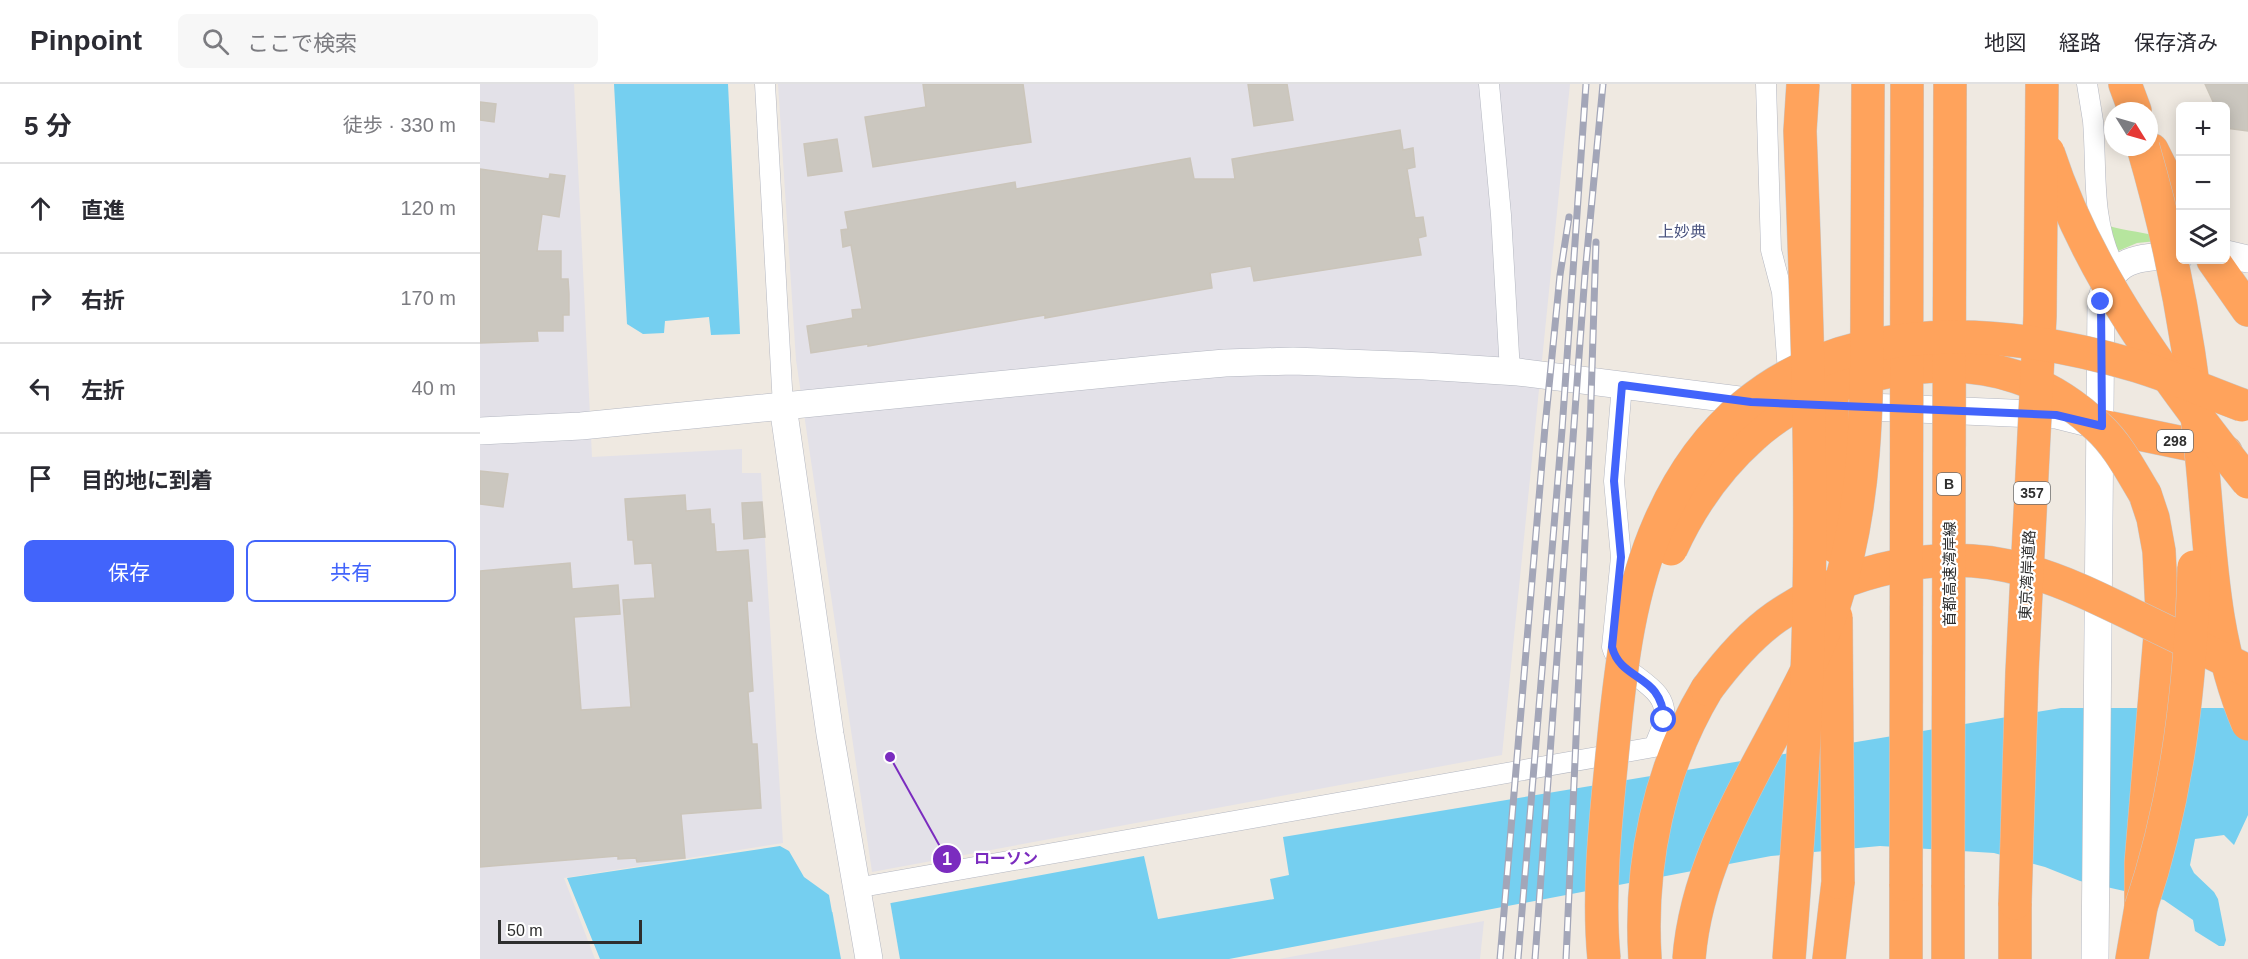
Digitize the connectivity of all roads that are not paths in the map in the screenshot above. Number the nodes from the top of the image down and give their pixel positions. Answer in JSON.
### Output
{"nodes":[{"id":1,"x":765,"y":84,"type":"edge"},
{"id":2,"x":1490,"y":84,"type":"edge"},
{"id":3,"x":1766,"y":84,"type":"edge"},
{"id":4,"x":1803,"y":84,"type":"edge"},
{"id":5,"x":1821,"y":84,"type":"edge"},
{"id":6,"x":1868,"y":84,"type":"edge"},
{"id":7,"x":1907,"y":84,"type":"edge"},
{"id":8,"x":1950,"y":84,"type":"edge"},
{"id":9,"x":2026,"y":84,"type":"edge"},
{"id":10,"x":2042,"y":84,"type":"edge"},
{"id":11,"x":2087,"y":84,"type":"edge"},
{"id":12,"x":2124,"y":84,"type":"edge"},
{"id":13,"x":2131,"y":102,"type":"edge"},
{"id":14,"x":2145,"y":156,"type":"edge"},
{"id":15,"x":2156,"y":156,"type":"edge"},
{"id":16,"x":2176,"y":196,"type":"edge"},
{"id":17,"x":2230,"y":255,"type":"edge"},
{"id":18,"x":2176,"y":256,"type":"edge"},
{"id":19,"x":2248,"y":259,"type":"edge"},
{"id":20,"x":2216,"y":264,"type":"edge"},
{"id":21,"x":2116,"y":270,"type":"junction"},
{"id":22,"x":2248,"y":310,"type":"edge"},
{"id":23,"x":1510,"y":372,"type":"junction"},
{"id":24,"x":1622,"y":385,"type":"junction"},
{"id":25,"x":2194,"y":398,"type":"junction"},
{"id":26,"x":1790,"y":404,"type":"junction"},
{"id":27,"x":783,"y":406,"type":"junction"},
{"id":28,"x":2248,"y":408,"type":"edge"},
{"id":29,"x":2102,"y":426,"type":"junction"},
{"id":30,"x":480,"y":431,"type":"edge"},
{"id":31,"x":2248,"y":457,"type":"edge"},
{"id":32,"x":2248,"y":482,"type":"edge"},
{"id":33,"x":2248,"y":671,"type":"edge"},
{"id":34,"x":2248,"y":724,"type":"edge"},
{"id":35,"x":1606,"y":837,"type":"junction"},
{"id":36,"x":1838,"y":882,"type":"junction"},
{"id":37,"x":858,"y":897,"type":"junction"},
{"id":38,"x":2141,"y":907,"type":"junction"},
{"id":39,"x":869,"y":959,"type":"edge"},
{"id":40,"x":1604,"y":959,"type":"edge"},
{"id":41,"x":1645,"y":959,"type":"edge"},
{"id":42,"x":1689,"y":959,"type":"edge"},
{"id":43,"x":1789,"y":959,"type":"edge"},
{"id":44,"x":1829,"y":959,"type":"edge"},
{"id":45,"x":1837,"y":959,"type":"edge"},
{"id":46,"x":1906,"y":959,"type":"edge"},
{"id":47,"x":1948,"y":959,"type":"edge"},
{"id":48,"x":2015,"y":959,"type":"edge"},
{"id":49,"x":2096,"y":959,"type":"edge"},
{"id":50,"x":2132,"y":959,"type":"edge"}],
"edges":[{"from":1,"to":27,"type":"street"},
{"from":2,"to":23,"type":"street"},
{"from":3,"to":26,"type":"street"},
{"from":4,"to":43,"type":"highway","bridge":true},
{"from":5,"to":36,"type":"highway","bridge":true},
{"from":6,"to":42,"type":"highway","bridge":true},
{"from":7,"to":46,"type":"highway","bridge":true},
{"from":8,"to":47,"type":"highway","name":"首都高速湾岸線","number":"B","bridge":true},
{"from":9,"to":32,"type":"highway","bridge":true},
{"from":10,"to":48,"type":"highway","name":"東京湾岸道路","number":"357","bridge":true},
{"from":11,"to":21,"type":"street"},
{"from":12,"to":13,"type":"highway"},
{"from":14,"to":25,"type":"highway","bridge":true},
{"from":15,"to":16,"type":"highway"},
{"from":17,"to":19,"type":"street"},
{"from":18,"to":21,"type":"street"},
{"from":20,"to":22,"type":"highway"},
{"from":21,"to":29,"type":"street"},
{"from":23,"to":24,"type":"street"},
{"from":23,"to":27,"type":"street"},
{"from":24,"to":26,"type":"street"},
{"from":24,"to":37,"type":"street"},
{"from":25,"to":34,"type":"highway","bridge":true},
{"from":25,"to":38,"type":"highway","bridge":true},
{"from":26,"to":29,"type":"street"},
{"from":27,"to":30,"type":"street"},
{"from":27,"to":37,"type":"street"},
{"from":28,"to":35,"type":"highway","bridge":true},
{"from":29,"to":31,"type":"highway","number":"298"},
{"from":29,"to":49,"type":"street"},
{"from":33,"to":41,"type":"highway","bridge":true},
{"from":35,"to":38,"type":"highway","bridge":true},
{"from":35,"to":40,"type":"highway","bridge":true},
{"from":36,"to":44,"type":"highway"},
{"from":36,"to":45,"type":"highway"},
{"from":37,"to":39,"type":"street"},
{"from":38,"to":50,"type":"highway"}]}
